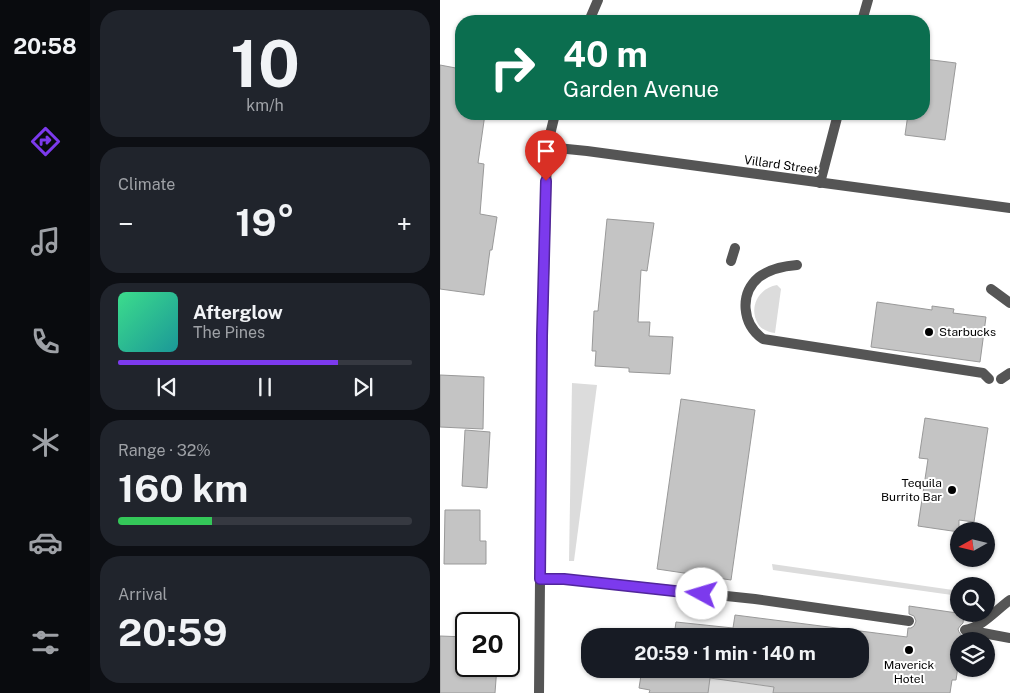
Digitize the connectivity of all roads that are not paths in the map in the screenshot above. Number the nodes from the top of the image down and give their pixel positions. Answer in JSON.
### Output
{"nodes":[{"id":1,"x":598,"y":0,"type":"edge"},
{"id":2,"x":868,"y":0,"type":"edge"},
{"id":3,"x":592,"y":15,"type":"edge"},
{"id":4,"x":864,"y":15,"type":"edge"},
{"id":5,"x":553,"y":120,"type":"edge"},
{"id":6,"x":836,"y":120,"type":"edge"},
{"id":7,"x":548,"y":147,"type":"junction"},
{"id":8,"x":820,"y":182,"type":"junction"},
{"id":9,"x":1010,"y":208,"type":"edge"},
{"id":10,"x":735,"y":248,"type":"dead end"},
{"id":11,"x":731,"y":261,"type":"dead end"},
{"id":12,"x":797,"y":265,"type":"dead end"},
{"id":13,"x":991,"y":289,"type":"dead end"},
{"id":14,"x":1010,"y":303,"type":"edge"},
{"id":15,"x":1010,"y":373,"type":"edge"},
{"id":16,"x":989,"y":379,"type":"dead end"},
{"id":17,"x":1001,"y":379,"type":"dead end"},
{"id":18,"x":540,"y":579,"type":"junction"},
{"id":19,"x":1010,"y":600,"type":"edge"},
{"id":20,"x":909,"y":621,"type":"dead end"},
{"id":21,"x":1010,"y":638,"type":"edge"},
{"id":22,"x":539,"y":693,"type":"edge"}],
"edges":[{"from":1,"to":3,"type":"street"},
{"from":2,"to":4,"type":"street"},
{"from":5,"to":7,"type":"street"},
{"from":6,"to":8,"type":"street"},
{"from":7,"to":8,"type":"street","name":"Villard Street"},
{"from":7,"to":18,"type":"street"},
{"from":8,"to":9,"type":"street","name":"Villard Street"},
{"from":10,"to":11,"type":"street"},
{"from":12,"to":16,"type":"street"},
{"from":13,"to":14,"type":"street"},
{"from":15,"to":17,"type":"street"},
{"from":18,"to":20,"type":"street"},
{"from":18,"to":22,"type":"street"},
{"from":19,"to":21,"type":"street"}]}
